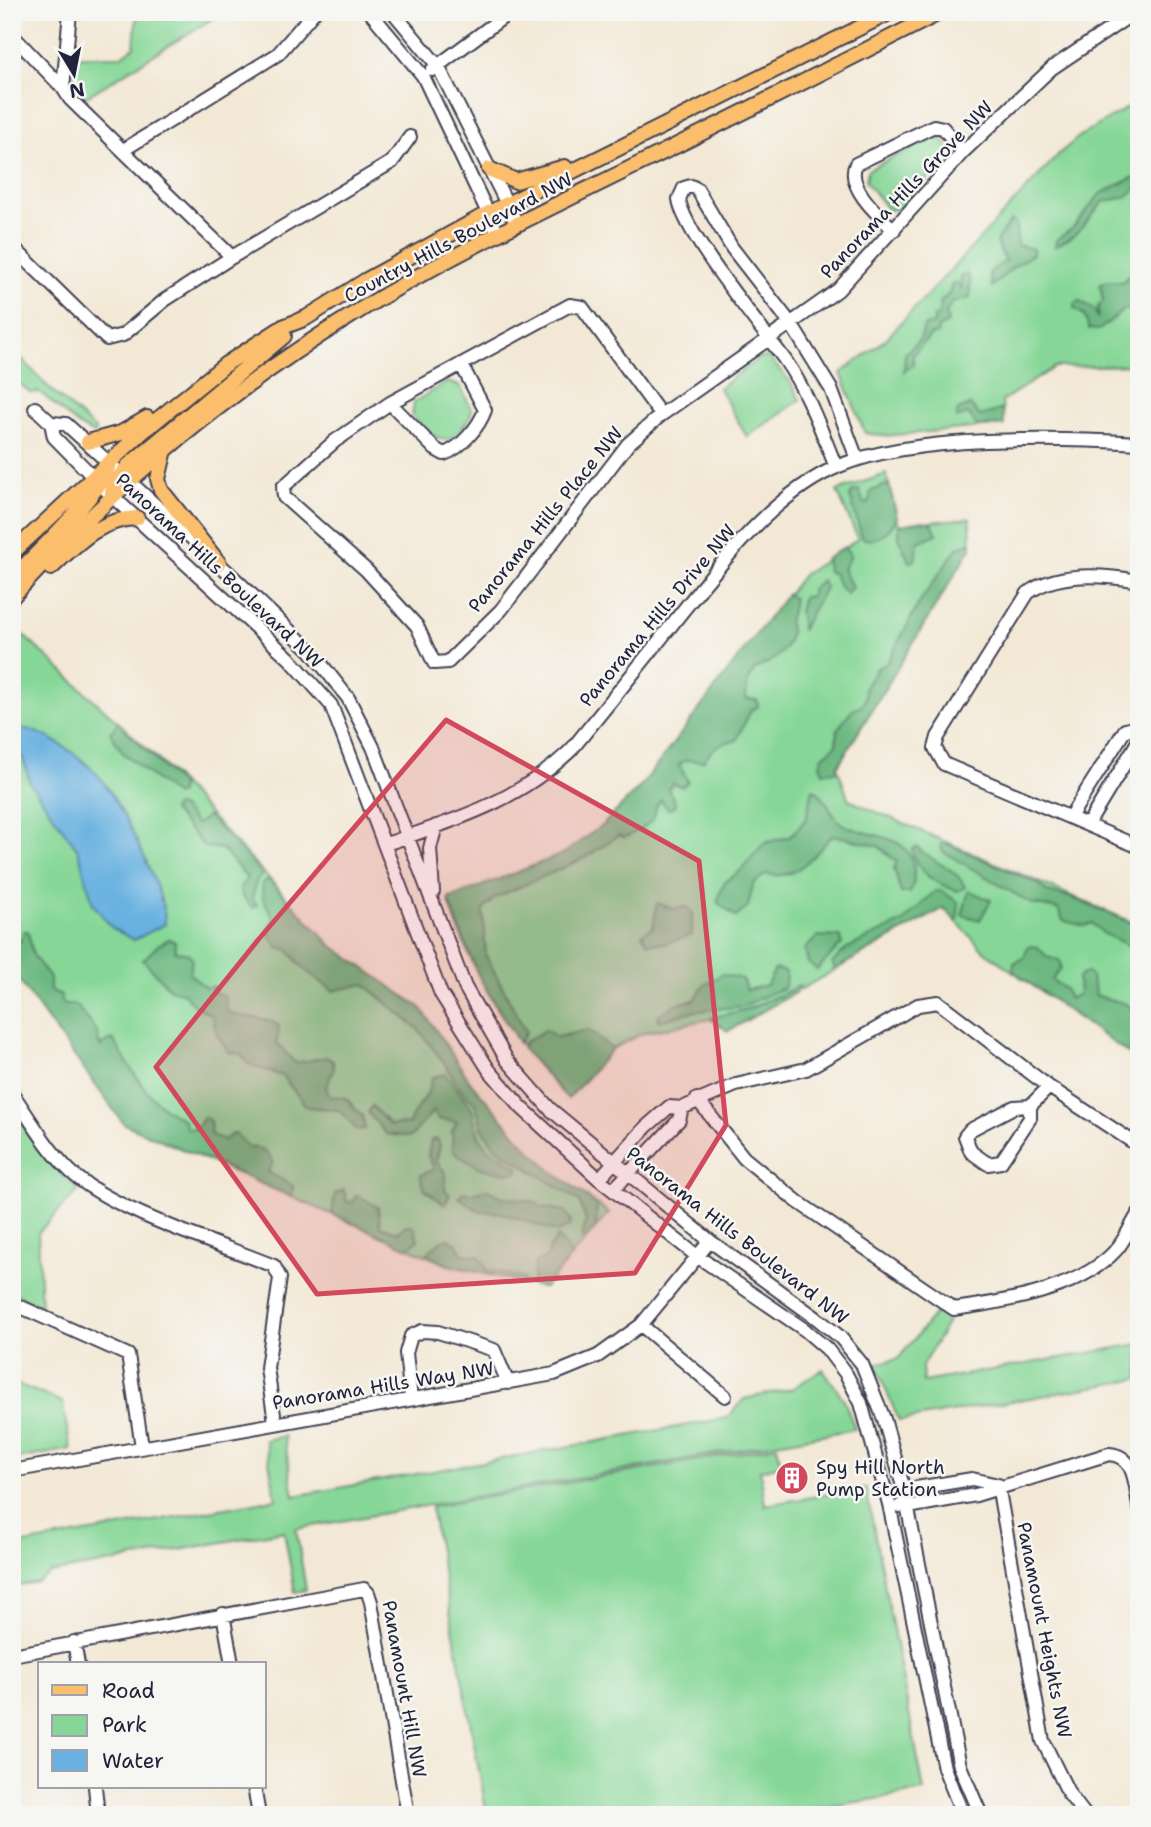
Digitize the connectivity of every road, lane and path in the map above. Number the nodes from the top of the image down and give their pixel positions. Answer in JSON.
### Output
{"nodes":[{"id":1,"x":70,"y":12,"type":"edge"},
{"id":2,"x":314,"y":12,"type":"edge"},
{"id":3,"x":370,"y":12,"type":"edge"},
{"id":4,"x":393,"y":12,"type":"edge"},
{"id":5,"x":510,"y":12,"type":"edge"},
{"id":6,"x":891,"y":12,"type":"edge"},
{"id":7,"x":942,"y":12,"type":"edge"},
{"id":8,"x":1135,"y":12,"type":"edge"},
{"id":9,"x":12,"y":34,"type":"edge"},
{"id":10,"x":438,"y":66,"type":"junction"},
{"id":11,"x":423,"y":76,"type":"junction"},
{"id":12,"x":63,"y":88,"type":"junction"},
{"id":13,"x":410,"y":137,"type":"dead end"},
{"id":14,"x":641,"y":138,"type":"junction"},
{"id":15,"x":125,"y":149,"type":"junction"},
{"id":16,"x":963,"y":152,"type":"junction"},
{"id":17,"x":489,"y":169,"type":"junction"},
{"id":18,"x":507,"y":204,"type":"junction"},
{"id":19,"x":489,"y":214,"type":"junction"},
{"id":20,"x":517,"y":224,"type":"junction"},
{"id":21,"x":894,"y":230,"type":"junction"},
{"id":22,"x":498,"y":234,"type":"junction"},
{"id":23,"x":12,"y":246,"type":"edge"},
{"id":24,"x":732,"y":248,"type":"junction"},
{"id":25,"x":232,"y":257,"type":"junction"},
{"id":26,"x":714,"y":262,"type":"junction"},
{"id":27,"x":306,"y":318,"type":"junction"},
{"id":28,"x":791,"y":324,"type":"junction"},
{"id":29,"x":769,"y":340,"type":"junction"},
{"id":30,"x":461,"y":364,"type":"junction"},
{"id":31,"x":220,"y":368,"type":"junction"},
{"id":32,"x":390,"y":403,"type":"junction"},
{"id":33,"x":35,"y":408,"type":"dead end"},
{"id":34,"x":661,"y":415,"type":"junction"},
{"id":35,"x":51,"y":423,"type":"junction"},
{"id":36,"x":88,"y":442,"type":"junction"},
{"id":37,"x":1139,"y":443,"type":"edge"},
{"id":38,"x":166,"y":450,"type":"junction"},
{"id":39,"x":857,"y":459,"type":"junction"},
{"id":40,"x":108,"y":462,"type":"junction"},
{"id":41,"x":835,"y":467,"type":"junction"},
{"id":42,"x":126,"y":478,"type":"junction"},
{"id":43,"x":97,"y":480,"type":"junction"},
{"id":44,"x":113,"y":496,"type":"junction"},
{"id":45,"x":137,"y":518,"type":"junction"},
{"id":46,"x":12,"y":554,"type":"edge"},
{"id":47,"x":219,"y":563,"type":"junction"},
{"id":48,"x":12,"y":579,"type":"edge"},
{"id":49,"x":1139,"y":581,"type":"edge"},
{"id":50,"x":12,"y":598,"type":"edge"},
{"id":51,"x":1139,"y":733,"type":"edge"},
{"id":52,"x":1139,"y":740,"type":"edge"},
{"id":53,"x":1070,"y":817,"type":"junction"},
{"id":54,"x":1088,"y":824,"type":"junction"},
{"id":55,"x":436,"y":826,"type":"junction"},
{"id":56,"x":406,"y":837,"type":"junction"},
{"id":57,"x":386,"y":844,"type":"junction"},
{"id":58,"x":1139,"y":847,"type":"edge"},
{"id":59,"x":436,"y":913,"type":"junction"},
{"id":60,"x":1049,"y":1087,"type":"junction"},
{"id":61,"x":12,"y":1093,"type":"edge"},
{"id":62,"x":697,"y":1099,"type":"junction"},
{"id":63,"x":1030,"y":1106,"type":"junction"},
{"id":64,"x":682,"y":1108,"type":"junction"},
{"id":65,"x":1139,"y":1146,"type":"edge"},
{"id":66,"x":614,"y":1163,"type":"junction"},
{"id":67,"x":627,"y":1174,"type":"junction"},
{"id":68,"x":599,"y":1179,"type":"junction"},
{"id":69,"x":613,"y":1190,"type":"junction"},
{"id":70,"x":1139,"y":1213,"type":"edge"},
{"id":71,"x":710,"y":1241,"type":"junction"},
{"id":72,"x":697,"y":1256,"type":"junction"},
{"id":73,"x":12,"y":1303,"type":"edge"},
{"id":74,"x":641,"y":1325,"type":"junction"},
{"id":75,"x":508,"y":1383,"type":"junction"},
{"id":76,"x":725,"y":1396,"type":"dead end"},
{"id":77,"x":411,"y":1399,"type":"junction"},
{"id":78,"x":275,"y":1422,"type":"junction"},
{"id":79,"x":142,"y":1447,"type":"junction"},
{"id":80,"x":12,"y":1471,"type":"edge"},
{"id":81,"x":998,"y":1485,"type":"junction"},
{"id":82,"x":904,"y":1490,"type":"junction"},
{"id":83,"x":889,"y":1504,"type":"junction"},
{"id":84,"x":1139,"y":1506,"type":"edge"},
{"id":85,"x":908,"y":1507,"type":"junction"},
{"id":86,"x":223,"y":1614,"type":"junction"},
{"id":87,"x":74,"y":1642,"type":"junction"},
{"id":88,"x":12,"y":1654,"type":"edge"},
{"id":89,"x":78,"y":1662,"type":"edge"},
{"id":90,"x":232,"y":1662,"type":"edge"},
{"id":91,"x":95,"y":1788,"type":"edge"},
{"id":92,"x":254,"y":1788,"type":"edge"},
{"id":93,"x":98,"y":1815,"type":"edge"},
{"id":94,"x":260,"y":1815,"type":"edge"},
{"id":95,"x":408,"y":1815,"type":"edge"},
{"id":96,"x":962,"y":1815,"type":"edge"},
{"id":97,"x":981,"y":1815,"type":"edge"},
{"id":98,"x":1085,"y":1815,"type":"edge"}],
"edges":[{"from":1,"to":12,"type":"street"},
{"from":2,"to":15,"type":"street"},
{"from":3,"to":11,"type":"street"},
{"from":4,"to":10,"type":"street"},
{"from":5,"to":10,"type":"street"},
{"from":6,"to":14,"type":"main road","name":"Country Hills Boulevard NW"},
{"from":7,"to":20,"type":"main road","name":"Country Hills Boulevard NW"},
{"from":8,"to":16,"type":"street","name":"Panorama Hills Grove NW"},
{"from":9,"to":12,"type":"street"},
{"from":10,"to":11,"type":"street"},
{"from":10,"to":17,"type":"street"},
{"from":11,"to":19,"type":"street"},
{"from":12,"to":15,"type":"street"},
{"from":13,"to":25,"type":"street"},
{"from":14,"to":17,"type":"main road"},
{"from":14,"to":18,"type":"main road","name":"Country Hills Boulevard NW"},
{"from":15,"to":25,"type":"street"},
{"from":16,"to":21,"type":"street","name":"Panorama Hills Grove NW"},
{"from":16,"to":21,"type":"street"},
{"from":17,"to":18,"type":"street"},
{"from":18,"to":19,"type":"main road","name":"Country Hills Boulevard NW"},
{"from":18,"to":20,"type":"street"},
{"from":19,"to":22,"type":"street"},
{"from":19,"to":27,"type":"main road","name":"Country Hills Boulevard NW"},
{"from":20,"to":22,"type":"main road","name":"Country Hills Boulevard NW"},
{"from":21,"to":28,"type":"street","name":"Panorama Hills Grove NW"},
{"from":22,"to":38,"type":"main road","name":"Country Hills Boulevard NW"},
{"from":23,"to":25,"type":"street"},
{"from":24,"to":26,"type":"street"},
{"from":24,"to":26,"type":"street"},
{"from":24,"to":28,"type":"street"},
{"from":26,"to":29,"type":"street"},
{"from":27,"to":31,"type":"main road","name":"Country Hills Boulevard NW"},
{"from":27,"to":42,"type":"main road"},
{"from":28,"to":29,"type":"street","name":"Panorama Hills Grove NW"},
{"from":28,"to":39,"type":"street"},
{"from":29,"to":34,"type":"street","name":"Panorama Hills Place NW"},
{"from":29,"to":41,"type":"street"},
{"from":30,"to":32,"type":"street","name":"Panorama Hills Place NW"},
{"from":30,"to":32,"type":"street"},
{"from":30,"to":34,"type":"street","name":"Panorama Hills Place NW"},
{"from":31,"to":36,"type":"main road"},
{"from":31,"to":40,"type":"main road","name":"Country Hills Boulevard NW"},
{"from":32,"to":34,"type":"street","name":"Panorama Hills Place NW"},
{"from":33,"to":35,"type":"street"},
{"from":35,"to":36,"type":"street","name":"Panorama Hills Boulevard NW"},
{"from":35,"to":43,"type":"street","name":"Panorama Hills Boulevard NW"},
{"from":36,"to":40,"type":"street","name":"Panorama Hills Boulevard NW"},
{"from":37,"to":39,"type":"street","name":"Panorama Hills Drive NW"},
{"from":38,"to":42,"type":"main road","name":"Country Hills Boulevard NW"},
{"from":38,"to":47,"type":"main road"},
{"from":39,"to":41,"type":"street","name":"Panorama Hills Drive NW"},
{"from":40,"to":42,"type":"street","name":"Panorama Hills Boulevard NW"},
{"from":40,"to":43,"type":"main road"},
{"from":41,"to":55,"type":"street","name":"Panorama Hills Drive NW"},
{"from":42,"to":44,"type":"main road"},
{"from":42,"to":47,"type":"street","name":"Panorama Hills Boulevard NW"},
{"from":43,"to":44,"type":"street","name":"Panorama Hills Boulevard NW"},
{"from":43,"to":46,"type":"main road"},
{"from":43,"to":48,"type":"main road"},
{"from":44,"to":45,"type":"street","name":"Panorama Hills Boulevard NW"},
{"from":44,"to":50,"type":"main road"},
{"from":45,"to":50,"type":"main road"},
{"from":45,"to":57,"type":"street","name":"Panorama Hills Boulevard NW"},
{"from":47,"to":56,"type":"street","name":"Panorama Hills Boulevard NW"},
{"from":49,"to":53,"type":"street"},
{"from":51,"to":53,"type":"street"},
{"from":52,"to":54,"type":"street"},
{"from":53,"to":54,"type":"street"},
{"from":54,"to":58,"type":"street"},
{"from":55,"to":56,"type":"street","name":"Panorama Hills Drive NW"},
{"from":55,"to":59,"type":"street"},
{"from":56,"to":57,"type":"street","name":"Panorama Hills Drive NW"},
{"from":56,"to":59,"type":"street","name":"Panorama Hills Boulevard NW"},
{"from":57,"to":68,"type":"street","name":"Panorama Hills Boulevard NW"},
{"from":59,"to":66,"type":"street","name":"Panorama Hills Boulevard NW"},
{"from":60,"to":62,"type":"street"},
{"from":60,"to":63,"type":"street"},
{"from":60,"to":65,"type":"street"},
{"from":61,"to":78,"type":"street"},
{"from":62,"to":64,"type":"street"},
{"from":62,"to":70,"type":"street"},
{"from":63,"to":63,"type":"street"},
{"from":64,"to":66,"type":"street"},
{"from":64,"to":67,"type":"street"},
{"from":66,"to":67,"type":"street","name":"Panorama Hills Boulevard NW"},
{"from":66,"to":68,"type":"street"},
{"from":67,"to":69,"type":"street"},
{"from":67,"to":71,"type":"street","name":"Panorama Hills Boulevard NW"},
{"from":68,"to":69,"type":"street","name":"Panorama Hills Boulevard NW"},
{"from":69,"to":72,"type":"street","name":"Panorama Hills Boulevard NW"},
{"from":71,"to":72,"type":"street","name":"Panorama Hills Way NW"},
{"from":71,"to":82,"type":"street","name":"Panorama Hills Boulevard NW"},
{"from":72,"to":74,"type":"street","name":"Panorama Hills Way NW"},
{"from":72,"to":83,"type":"street","name":"Panorama Hills Boulevard NW"},
{"from":73,"to":79,"type":"street"},
{"from":74,"to":75,"type":"street","name":"Panorama Hills Way NW"},
{"from":74,"to":76,"type":"street"},
{"from":75,"to":77,"type":"street","name":"Panorama Hills Way NW"},
{"from":75,"to":77,"type":"street"},
{"from":77,"to":78,"type":"street","name":"Panorama Hills Way NW"},
{"from":78,"to":79,"type":"street","name":"Panorama Hills Way NW"},
{"from":79,"to":80,"type":"street","name":"Panorama Hills Way NW"},
{"from":81,"to":82,"type":"street"},
{"from":81,"to":84,"type":"street"},
{"from":81,"to":85,"type":"street"},
{"from":81,"to":98,"type":"street","name":"Panamount Heights NW"},
{"from":82,"to":83,"type":"street"},
{"from":82,"to":85,"type":"street","name":"Panorama Hills Boulevard NW"},
{"from":83,"to":85,"type":"street"},
{"from":83,"to":96,"type":"street","name":"Panorama Hills Boulevard NW"},
{"from":85,"to":97,"type":"street","name":"Panorama Hills Boulevard NW"},
{"from":86,"to":87,"type":"street"},
{"from":86,"to":90,"type":"street"},
{"from":86,"to":95,"type":"street","name":"Panamount Hill NW"},
{"from":87,"to":88,"type":"street"},
{"from":87,"to":89,"type":"street"},
{"from":91,"to":93,"type":"street"},
{"from":92,"to":94,"type":"street"}]}
